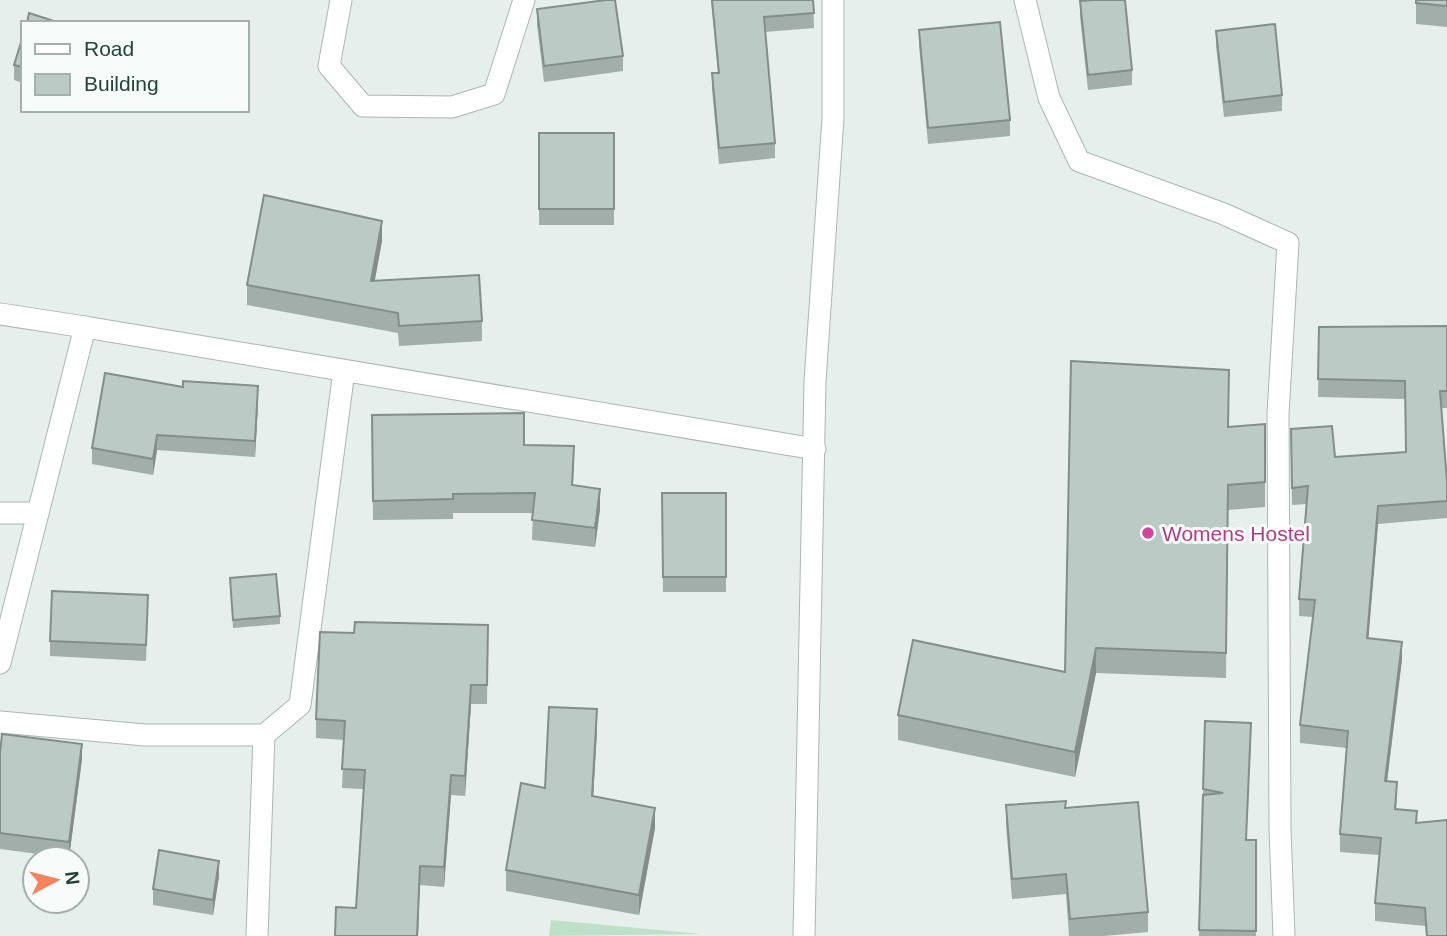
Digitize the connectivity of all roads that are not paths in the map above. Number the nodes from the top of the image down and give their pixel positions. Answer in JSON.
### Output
{"nodes":[{"id":1,"x":341,"y":0,"type":"edge"},
{"id":2,"x":524,"y":0,"type":"edge"},
{"id":3,"x":833,"y":0,"type":"edge"},
{"id":4,"x":1025,"y":0,"type":"edge"},
{"id":5,"x":0,"y":314,"type":"edge"},
{"id":6,"x":85,"y":327,"type":"junction"},
{"id":7,"x":344,"y":371,"type":"junction"},
{"id":8,"x":815,"y":449,"type":"junction"},
{"id":9,"x":0,"y":513,"type":"edge"},
{"id":10,"x":38,"y":513,"type":"junction"},
{"id":11,"x":0,"y":663,"type":"edge"},
{"id":12,"x":0,"y":722,"type":"edge"},
{"id":13,"x":264,"y":735,"type":"junction"},
{"id":14,"x":257,"y":936,"type":"edge"},
{"id":15,"x":804,"y":936,"type":"edge"},
{"id":16,"x":1284,"y":936,"type":"edge"}],
"edges":[{"from":1,"to":2,"type":"street"},
{"from":3,"to":8,"type":"street"},
{"from":4,"to":16,"type":"street"},
{"from":5,"to":6,"type":"street"},
{"from":6,"to":7,"type":"street"},
{"from":6,"to":10,"type":"street"},
{"from":7,"to":8,"type":"street"},
{"from":7,"to":13,"type":"street"},
{"from":8,"to":15,"type":"street"},
{"from":9,"to":10,"type":"street"},
{"from":10,"to":11,"type":"street"},
{"from":12,"to":13,"type":"street"},
{"from":13,"to":14,"type":"street"}]}
